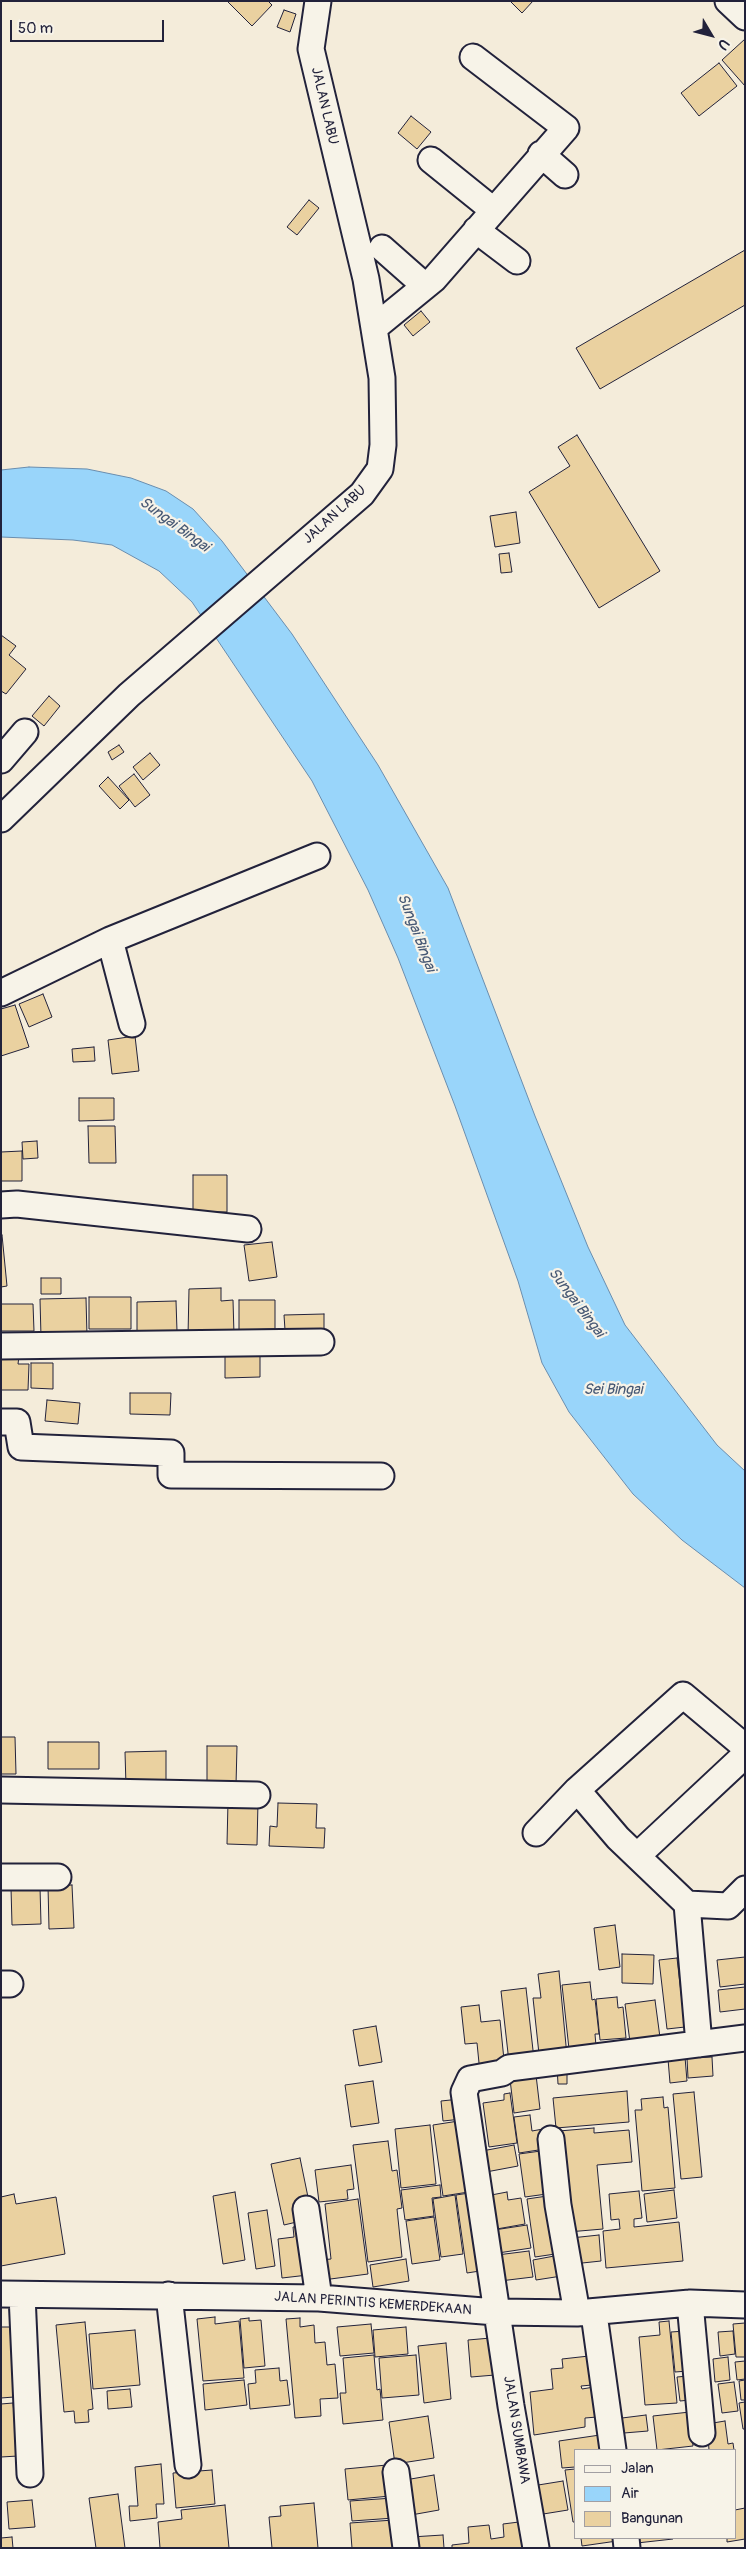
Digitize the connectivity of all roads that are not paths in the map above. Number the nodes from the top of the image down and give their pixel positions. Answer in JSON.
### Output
{"nodes":[{"id":1,"x":318,"y":1,"type":"edge"},
{"id":2,"x":728,"y":1,"type":"edge"},
{"id":3,"x":745,"y":18,"type":"edge"},
{"id":4,"x":472,"y":57,"type":"dead end"},
{"id":5,"x":541,"y":154,"type":"junction"},
{"id":6,"x":431,"y":160,"type":"dead end"},
{"id":7,"x":565,"y":175,"type":"dead end"},
{"id":8,"x":493,"y":210,"type":"junction"},
{"id":9,"x":476,"y":230,"type":"junction"},
{"id":10,"x":382,"y":248,"type":"dead end"},
{"id":11,"x":517,"y":261,"type":"dead end"},
{"id":12,"x":425,"y":286,"type":"junction"},
{"id":13,"x":374,"y":328,"type":"junction"},
{"id":14,"x":25,"y":732,"type":"dead end"},
{"id":15,"x":1,"y":760,"type":"edge"},
{"id":16,"x":1,"y":819,"type":"edge"},
{"id":17,"x":316,"y":856,"type":"dead end"},
{"id":18,"x":110,"y":940,"type":"junction"},
{"id":19,"x":1,"y":992,"type":"edge"},
{"id":20,"x":132,"y":1024,"type":"dead end"},
{"id":21,"x":1,"y":1205,"type":"edge"},
{"id":22,"x":248,"y":1229,"type":"dead end"},
{"id":23,"x":322,"y":1342,"type":"dead end"},
{"id":24,"x":1,"y":1346,"type":"edge"},
{"id":25,"x":1,"y":1422,"type":"edge"},
{"id":26,"x":381,"y":1476,"type":"dead end"},
{"id":27,"x":745,"y":1747,"type":"edge"},
{"id":28,"x":745,"y":1755,"type":"edge"},
{"id":29,"x":1,"y":1790,"type":"edge"},
{"id":30,"x":577,"y":1790,"type":"junction"},
{"id":31,"x":257,"y":1794,"type":"dead end"},
{"id":32,"x":536,"y":1833,"type":"dead end"},
{"id":33,"x":637,"y":1856,"type":"junction"},
{"id":34,"x":1,"y":1877,"type":"edge"},
{"id":35,"x":58,"y":1877,"type":"dead end"},
{"id":36,"x":745,"y":1889,"type":"edge"},
{"id":37,"x":687,"y":1904,"type":"junction"},
{"id":38,"x":745,"y":2038,"type":"edge"},
{"id":39,"x":699,"y":2044,"type":"junction"},
{"id":40,"x":551,"y":2139,"type":"dead end"},
{"id":41,"x":306,"y":2209,"type":"dead end"},
{"id":42,"x":12,"y":2295,"type":"edge"},
{"id":43,"x":169,"y":2295,"type":"junction"},
{"id":44,"x":319,"y":2298,"type":"junction"},
{"id":45,"x":690,"y":2303,"type":"junction"},
{"id":46,"x":745,"y":2305,"type":"edge"},
{"id":47,"x":496,"y":2312,"type":"junction"},
{"id":48,"x":585,"y":2314,"type":"junction"},
{"id":49,"x":702,"y":2433,"type":"dead end"},
{"id":50,"x":613,"y":2449,"type":"edge"},
{"id":51,"x":188,"y":2465,"type":"dead end"},
{"id":52,"x":396,"y":2472,"type":"dead end"},
{"id":53,"x":30,"y":2474,"type":"dead end"},
{"id":54,"x":406,"y":2548,"type":"edge"},
{"id":55,"x":536,"y":2548,"type":"edge"}],
"edges":[{"from":1,"to":13,"type":"street","name":"JALAN LABU"},
{"from":2,"to":3,"type":"street"},
{"from":4,"to":5,"type":"street"},
{"from":5,"to":7,"type":"street"},
{"from":5,"to":8,"type":"street"},
{"from":6,"to":8,"type":"street"},
{"from":8,"to":9,"type":"street"},
{"from":9,"to":11,"type":"street"},
{"from":9,"to":12,"type":"street"},
{"from":10,"to":12,"type":"street"},
{"from":12,"to":13,"type":"street"},
{"from":13,"to":16,"type":"street","name":"JALAN LABU"},
{"from":14,"to":15,"type":"street"},
{"from":17,"to":18,"type":"street"},
{"from":18,"to":19,"type":"street"},
{"from":18,"to":20,"type":"street"},
{"from":21,"to":22,"type":"street"},
{"from":23,"to":24,"type":"street"},
{"from":25,"to":26,"type":"street"},
{"from":27,"to":30,"type":"street"},
{"from":28,"to":33,"type":"street"},
{"from":29,"to":31,"type":"street"},
{"from":30,"to":32,"type":"street"},
{"from":30,"to":33,"type":"street"},
{"from":33,"to":37,"type":"street"},
{"from":34,"to":35,"type":"street"},
{"from":36,"to":37,"type":"street"},
{"from":37,"to":39,"type":"street"},
{"from":38,"to":39,"type":"street","name":"JALAN SUMBAWA"},
{"from":39,"to":47,"type":"street","name":"JALAN SUMBAWA"},
{"from":40,"to":48,"type":"street"},
{"from":41,"to":44,"type":"street"},
{"from":42,"to":43,"type":"street","name":"JALAN PERINTIS KEMERDEKAAN"},
{"from":42,"to":53,"type":"street"},
{"from":43,"to":44,"type":"street","name":"JALAN PERINTIS KEMERDEKAAN"},
{"from":43,"to":51,"type":"street"},
{"from":44,"to":47,"type":"street","name":"JALAN PERINTIS KEMERDEKAAN"},
{"from":45,"to":46,"type":"street","name":"JALAN PERINTIS KEMERDEKAAN"},
{"from":45,"to":48,"type":"street","name":"JALAN PERINTIS KEMERDEKAAN"},
{"from":45,"to":49,"type":"street"},
{"from":47,"to":48,"type":"street","name":"JALAN PERINTIS KEMERDEKAAN"},
{"from":47,"to":55,"type":"street","name":"JALAN SUMBAWA"},
{"from":48,"to":50,"type":"street"},
{"from":52,"to":54,"type":"street"}]}
